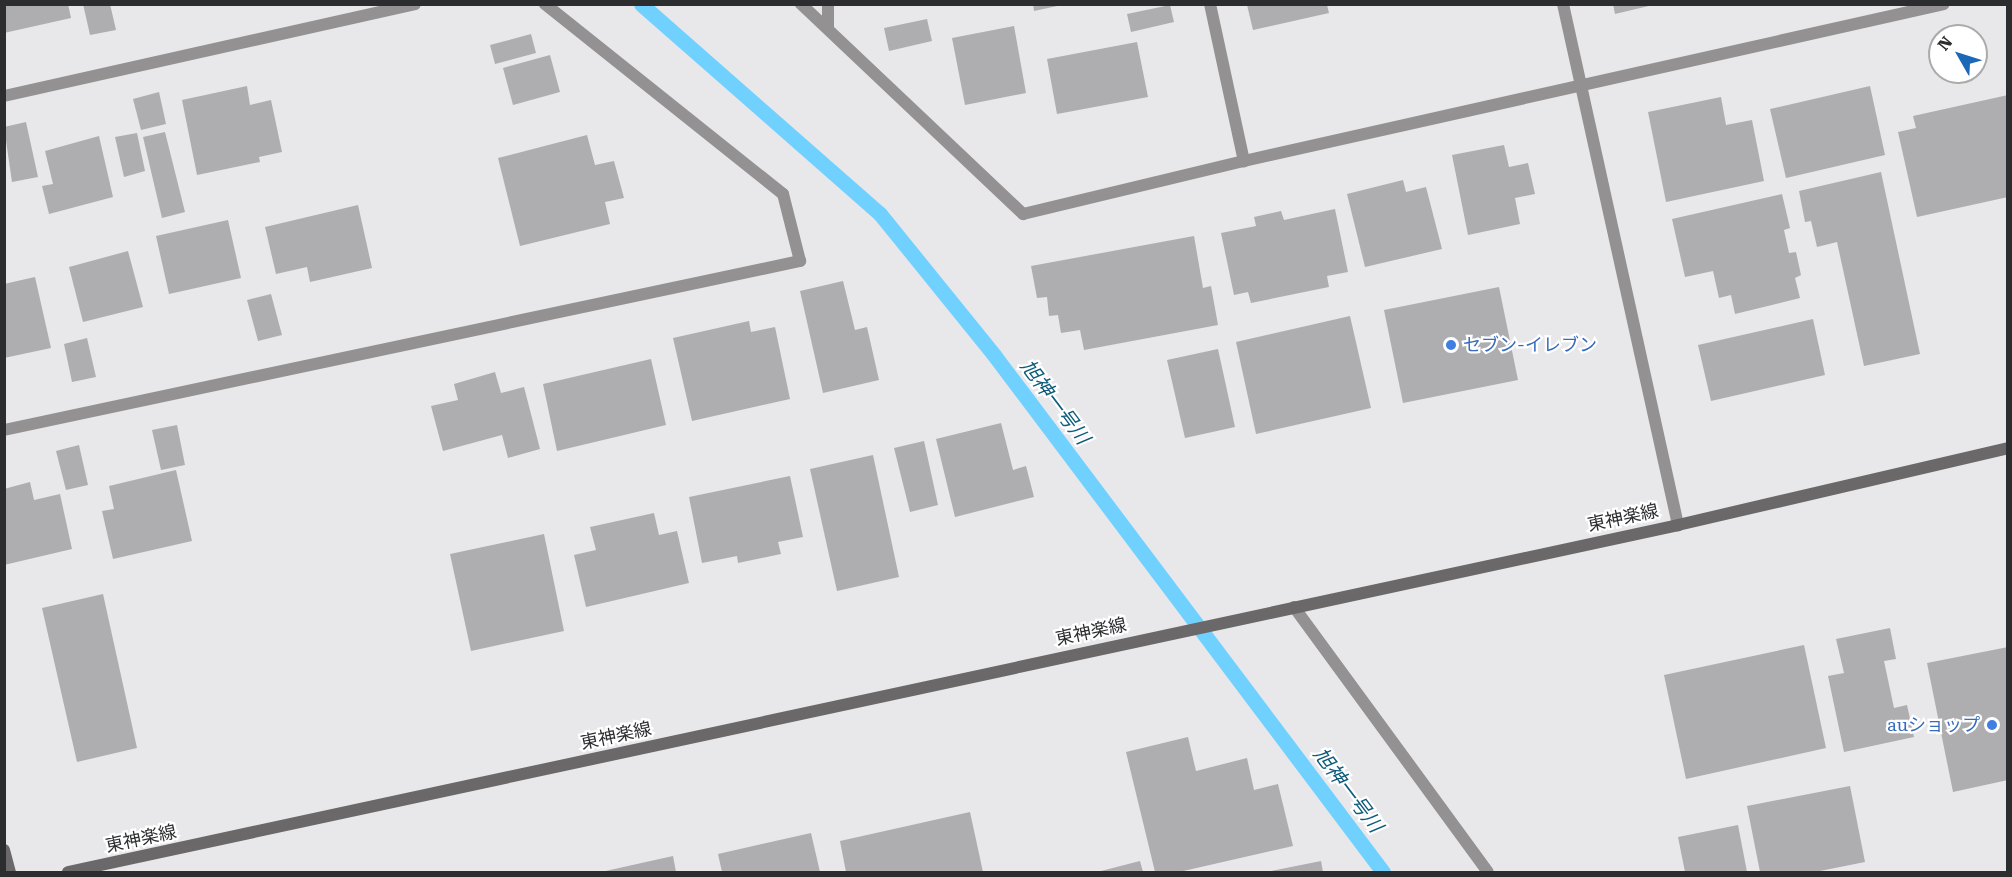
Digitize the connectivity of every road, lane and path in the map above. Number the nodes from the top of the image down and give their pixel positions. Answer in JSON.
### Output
{"nodes":[{"id":1,"x":415,"y":4,"type":"edge"},
{"id":2,"x":545,"y":4,"type":"edge"},
{"id":3,"x":801,"y":4,"type":"edge"},
{"id":4,"x":828,"y":4,"type":"edge"},
{"id":5,"x":1210,"y":4,"type":"edge"},
{"id":6,"x":1563,"y":4,"type":"edge"},
{"id":7,"x":1944,"y":4,"type":"edge"},
{"id":8,"x":1905,"y":9,"type":"edge"},
{"id":9,"x":828,"y":27,"type":"junction"},
{"id":10,"x":1581,"y":88,"type":"junction"},
{"id":11,"x":4,"y":96,"type":"edge"},
{"id":12,"x":1244,"y":161,"type":"junction"},
{"id":13,"x":4,"y":430,"type":"edge"},
{"id":14,"x":2007,"y":448,"type":"edge"},
{"id":15,"x":1678,"y":525,"type":"junction"},
{"id":16,"x":1294,"y":607,"type":"junction"},
{"id":17,"x":4,"y":850,"type":"edge"},
{"id":18,"x":9,"y":873,"type":"edge"},
{"id":19,"x":68,"y":873,"type":"edge"},
{"id":20,"x":1488,"y":873,"type":"edge"}],
"edges":[{"from":1,"to":11,"type":"street"},
{"from":2,"to":13,"type":"street"},
{"from":3,"to":9,"type":"street"},
{"from":4,"to":9,"type":"street"},
{"from":5,"to":12,"type":"street"},
{"from":6,"to":10,"type":"street"},
{"from":7,"to":8,"type":"street"},
{"from":8,"to":10,"type":"street"},
{"from":9,"to":12,"type":"street"},
{"from":10,"to":12,"type":"street"},
{"from":10,"to":15,"type":"street"},
{"from":14,"to":15,"type":"main road","name":"東神楽線"},
{"from":15,"to":16,"type":"main road","name":"東神楽線"},
{"from":16,"to":19,"type":"main road","name":"東神楽線"},
{"from":16,"to":20,"type":"street"},
{"from":17,"to":18,"type":"main road"}]}
